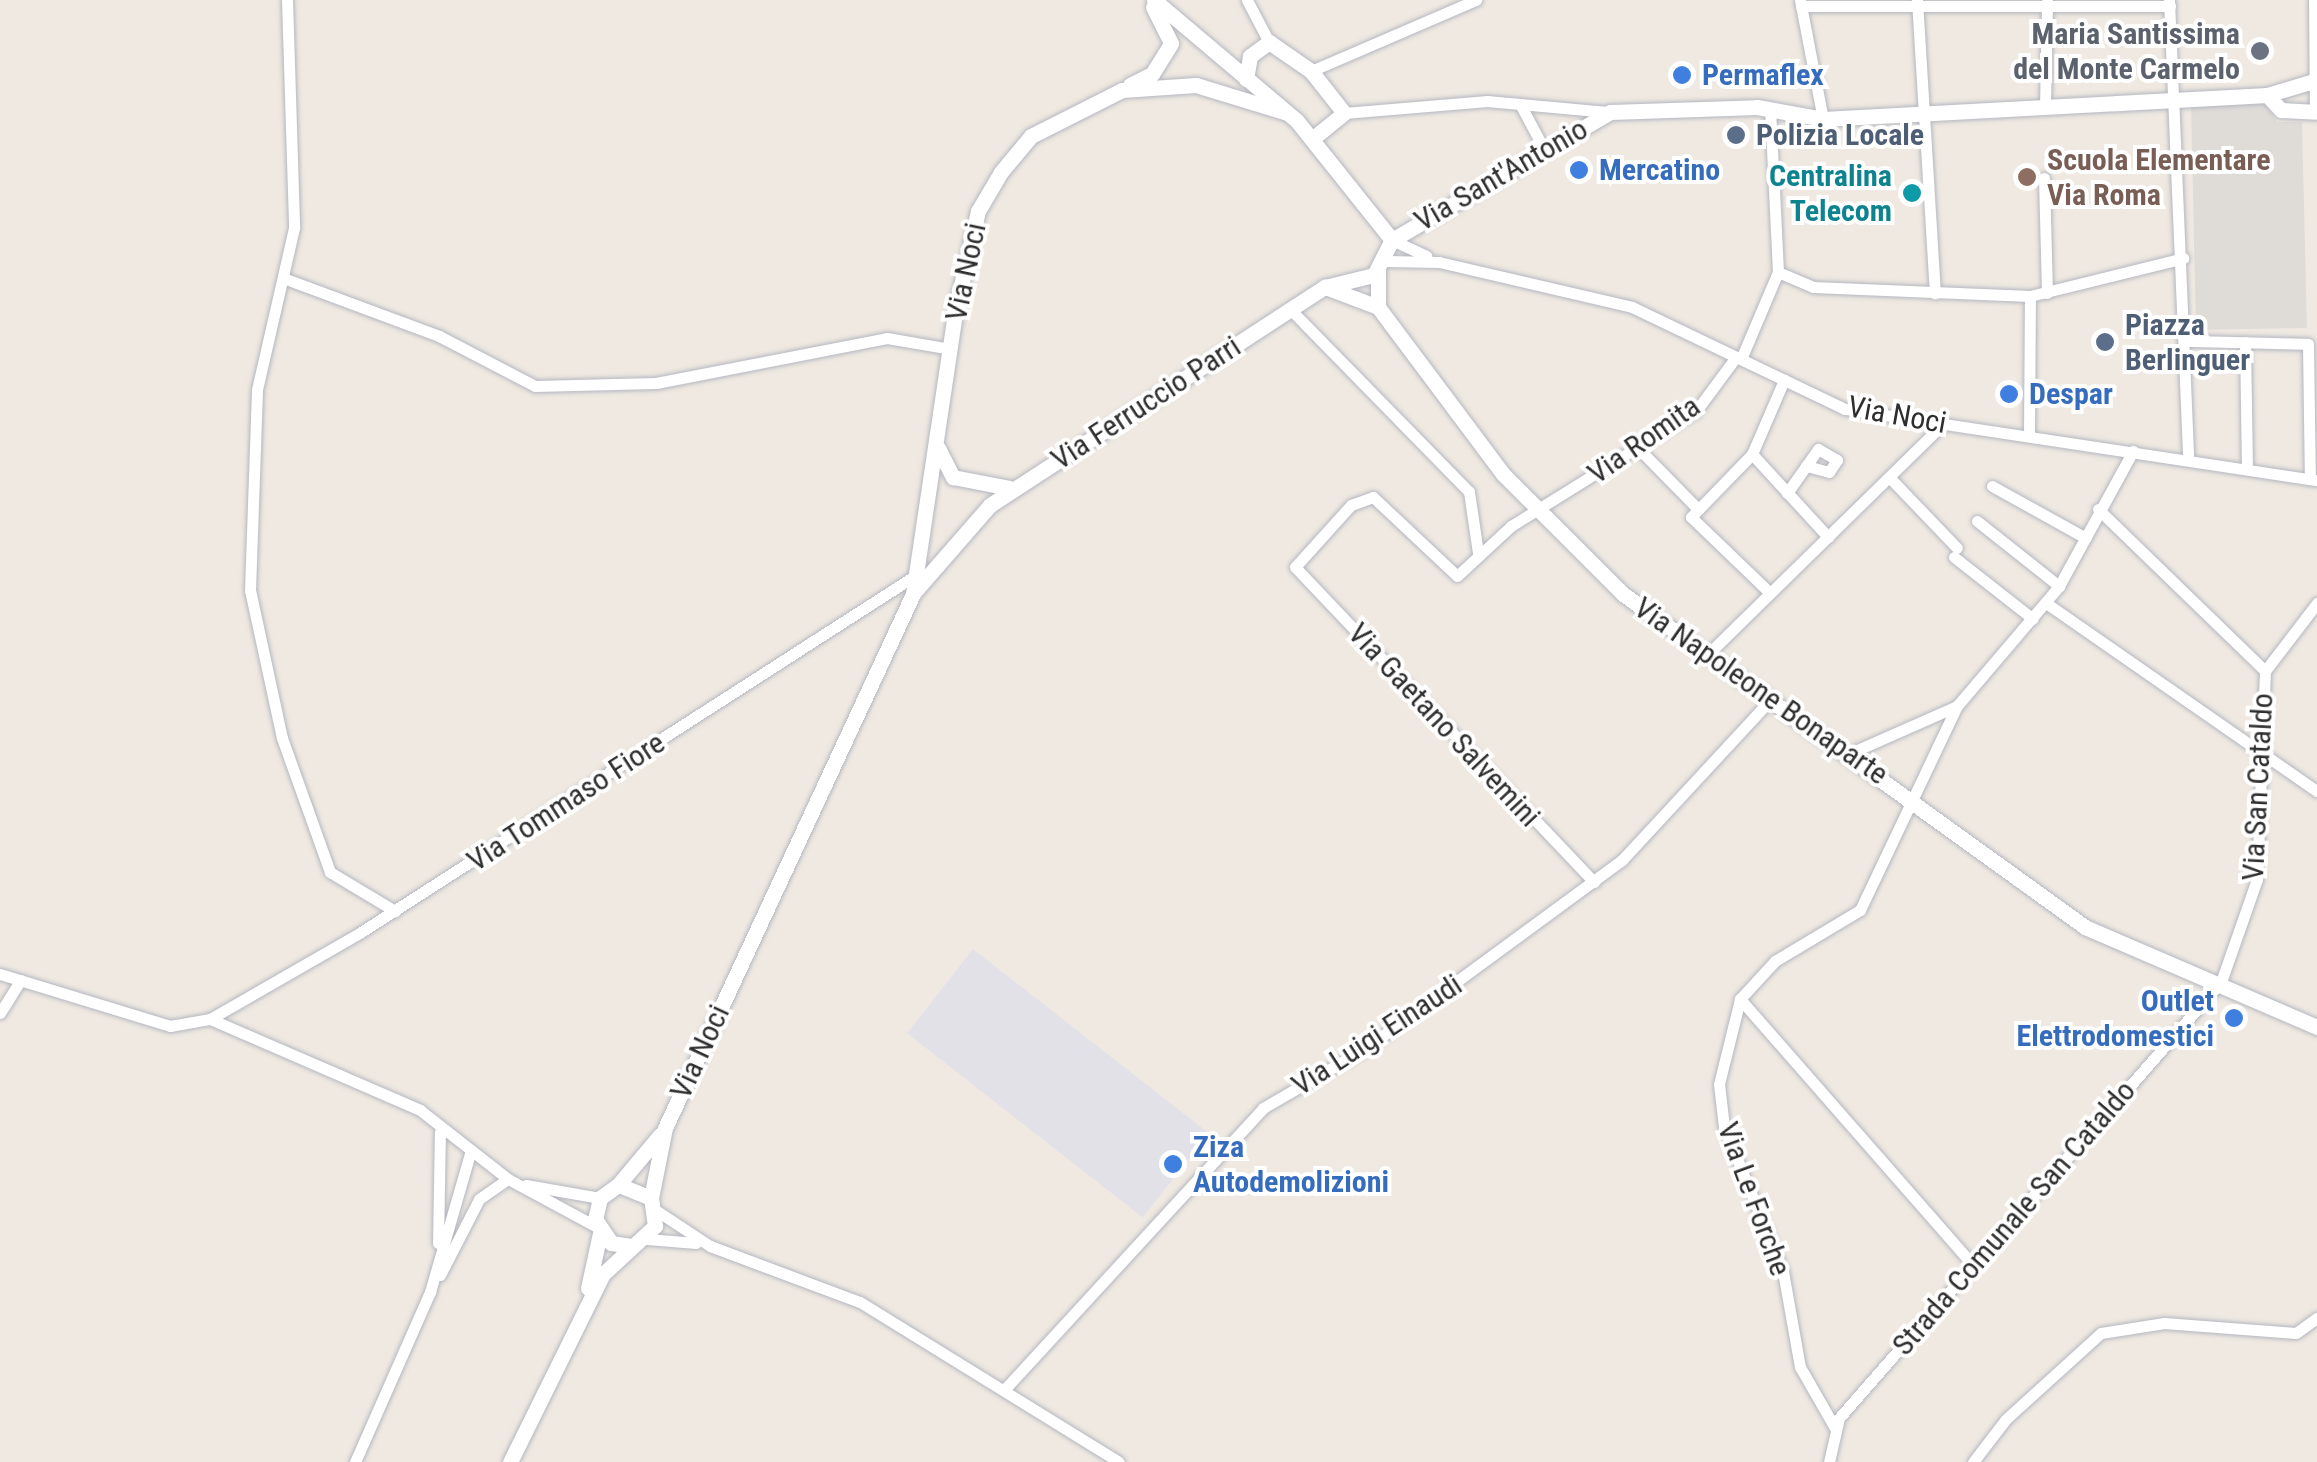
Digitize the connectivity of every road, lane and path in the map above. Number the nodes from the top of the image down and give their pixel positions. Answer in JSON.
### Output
{"nodes":[{"id":1,"x":288,"y":0,"type":"edge"},
{"id":2,"x":1151,"y":0,"type":"edge"},
{"id":3,"x":1247,"y":0,"type":"edge"},
{"id":4,"x":1476,"y":0,"type":"edge"},
{"id":5,"x":2316,"y":0,"type":"edge"},
{"id":6,"x":1917,"y":2,"type":"edge"},
{"id":7,"x":1801,"y":3,"type":"edge"},
{"id":8,"x":2046,"y":3,"type":"edge"},
{"id":9,"x":2169,"y":3,"type":"edge"},
{"id":10,"x":1268,"y":42,"type":"junction"},
{"id":11,"x":1311,"y":72,"type":"junction"},
{"id":12,"x":1246,"y":80,"type":"junction"},
{"id":13,"x":2317,"y":80,"type":"edge"},
{"id":14,"x":1122,"y":90,"type":"junction"},
{"id":15,"x":2267,"y":96,"type":"junction"},
{"id":16,"x":2176,"y":98,"type":"junction"},
{"id":17,"x":1520,"y":104,"type":"junction"},
{"id":18,"x":2045,"y":106,"type":"junction"},
{"id":19,"x":1770,"y":110,"type":"junction"},
{"id":20,"x":1610,"y":112,"type":"junction"},
{"id":21,"x":2317,"y":112,"type":"edge"},
{"id":22,"x":1287,"y":113,"type":"junction"},
{"id":23,"x":1344,"y":113,"type":"junction"},
{"id":24,"x":1926,"y":114,"type":"junction"},
{"id":25,"x":1823,"y":119,"type":"junction"},
{"id":26,"x":1312,"y":139,"type":"junction"},
{"id":27,"x":1543,"y":148,"type":"junction"},
{"id":28,"x":2044,"y":178,"type":"dead end"},
{"id":29,"x":1392,"y":240,"type":"junction"},
{"id":30,"x":2184,"y":258,"type":"junction"},
{"id":31,"x":1440,"y":262,"type":"junction"},
{"id":32,"x":1381,"y":266,"type":"junction"},
{"id":33,"x":1778,"y":272,"type":"junction"},
{"id":34,"x":286,"y":279,"type":"junction"},
{"id":35,"x":1325,"y":287,"type":"junction"},
{"id":36,"x":2047,"y":293,"type":"junction"},
{"id":37,"x":1935,"y":294,"type":"junction"},
{"id":38,"x":2030,"y":296,"type":"junction"},
{"id":39,"x":1378,"y":307,"type":"junction"},
{"id":40,"x":1290,"y":309,"type":"junction"},
{"id":41,"x":2188,"y":341,"type":"junction"},
{"id":42,"x":2246,"y":342,"type":"junction"},
{"id":43,"x":2312,"y":349,"type":"edge"},
{"id":44,"x":952,"y":350,"type":"junction"},
{"id":45,"x":1739,"y":358,"type":"junction"},
{"id":46,"x":1784,"y":380,"type":"junction"},
{"id":47,"x":1943,"y":424,"type":"junction"},
{"id":48,"x":2029,"y":433,"type":"junction"},
{"id":49,"x":938,"y":448,"type":"junction"},
{"id":50,"x":1638,"y":448,"type":"junction"},
{"id":51,"x":2134,"y":451,"type":"junction"},
{"id":52,"x":1752,"y":454,"type":"junction"},
{"id":53,"x":2188,"y":458,"type":"junction"},
{"id":54,"x":1806,"y":466,"type":"dead end"},
{"id":55,"x":2246,"y":468,"type":"junction"},
{"id":56,"x":1889,"y":477,"type":"junction"},
{"id":57,"x":2313,"y":480,"type":"edge"},
{"id":58,"x":1019,"y":485,"type":"junction"},
{"id":59,"x":1992,"y":486,"type":"dead end"},
{"id":60,"x":1786,"y":493,"type":"junction"},
{"id":61,"x":2098,"y":509,"type":"junction"},
{"id":62,"x":1540,"y":511,"type":"junction"},
{"id":63,"x":1694,"y":513,"type":"junction"},
{"id":64,"x":1977,"y":521,"type":"dead end"},
{"id":65,"x":1828,"y":537,"type":"junction"},
{"id":66,"x":2086,"y":538,"type":"junction"},
{"id":67,"x":1478,"y":553,"type":"junction"},
{"id":68,"x":1294,"y":567,"type":"joint"},
{"id":69,"x":916,"y":575,"type":"junction"},
{"id":70,"x":2058,"y":586,"type":"junction"},
{"id":71,"x":1769,"y":592,"type":"junction"},
{"id":72,"x":912,"y":594,"type":"junction"},
{"id":73,"x":2046,"y":602,"type":"junction"},
{"id":74,"x":2316,"y":606,"type":"edge"},
{"id":75,"x":2033,"y":619,"type":"junction"},
{"id":76,"x":1707,"y":655,"type":"junction"},
{"id":77,"x":2264,"y":671,"type":"junction"},
{"id":78,"x":1770,"y":700,"type":"junction"},
{"id":79,"x":1957,"y":706,"type":"junction"},
{"id":80,"x":1848,"y":754,"type":"junction"},
{"id":81,"x":2263,"y":755,"type":"junction"},
{"id":82,"x":2317,"y":791,"type":"edge"},
{"id":83,"x":1908,"y":794,"type":"junction"},
{"id":84,"x":1594,"y":882,"type":"junction"},
{"id":85,"x":395,"y":910,"type":"junction"},
{"id":86,"x":0,"y":974,"type":"edge"},
{"id":87,"x":21,"y":980,"type":"junction"},
{"id":88,"x":2220,"y":982,"type":"junction"},
{"id":89,"x":1740,"y":999,"type":"junction"},
{"id":90,"x":0,"y":1013,"type":"edge"},
{"id":91,"x":210,"y":1019,"type":"junction"},
{"id":92,"x":2317,"y":1027,"type":"edge"},
{"id":93,"x":665,"y":1128,"type":"junction"},
{"id":94,"x":440,"y":1132,"type":"junction"},
{"id":95,"x":470,"y":1152,"type":"junction"},
{"id":96,"x":508,"y":1180,"type":"junction"},
{"id":97,"x":618,"y":1185,"type":"junction"},
{"id":98,"x":600,"y":1198,"type":"junction"},
{"id":99,"x":654,"y":1205,"type":"junction"},
{"id":100,"x":598,"y":1230,"type":"junction"},
{"id":101,"x":640,"y":1242,"type":"junction"},
{"id":102,"x":710,"y":1246,"type":"junction"},
{"id":103,"x":1972,"y":1265,"type":"junction"},
{"id":104,"x":430,"y":1292,"type":"junction"},
{"id":105,"x":579,"y":1315,"type":"junction"},
{"id":106,"x":2317,"y":1318,"type":"edge"},
{"id":107,"x":1004,"y":1390,"type":"junction"},
{"id":108,"x":1835,"y":1428,"type":"junction"},
{"id":109,"x":354,"y":1462,"type":"edge"},
{"id":110,"x":510,"y":1462,"type":"edge"},
{"id":111,"x":1119,"y":1462,"type":"edge"},
{"id":112,"x":1829,"y":1462,"type":"edge"},
{"id":113,"x":1973,"y":1462,"type":"edge"}],
"edges":[{"from":1,"to":34,"type":"street"},
{"from":2,"to":12,"type":"main road"},
{"from":2,"to":14,"type":"main road"},
{"from":3,"to":10,"type":"street"},
{"from":4,"to":11,"type":"street"},
{"from":5,"to":13,"type":"main road"},
{"from":6,"to":7,"type":"street"},
{"from":6,"to":8,"type":"street"},
{"from":6,"to":24,"type":"street"},
{"from":7,"to":25,"type":"street"},
{"from":8,"to":9,"type":"street"},
{"from":8,"to":18,"type":"street"},
{"from":9,"to":16,"type":"street"},
{"from":10,"to":11,"type":"main road"},
{"from":10,"to":12,"type":"main road"},
{"from":11,"to":23,"type":"main road"},
{"from":12,"to":22,"type":"main road"},
{"from":13,"to":15,"type":"main road"},
{"from":13,"to":21,"type":"main road"},
{"from":14,"to":22,"type":"main road","name":"Via Noci"},
{"from":14,"to":44,"type":"main road","name":"Via Noci"},
{"from":15,"to":16,"type":"main road"},
{"from":15,"to":21,"type":"main road"},
{"from":16,"to":18,"type":"main road"},
{"from":16,"to":30,"type":"street"},
{"from":17,"to":20,"type":"street"},
{"from":17,"to":23,"type":"street"},
{"from":17,"to":27,"type":"street"},
{"from":18,"to":24,"type":"main road"},
{"from":19,"to":20,"type":"main road"},
{"from":19,"to":25,"type":"main road"},
{"from":19,"to":33,"type":"street"},
{"from":20,"to":27,"type":"main road","name":"Via Sant'Antonio"},
{"from":22,"to":26,"type":"main road"},
{"from":23,"to":26,"type":"main road"},
{"from":24,"to":25,"type":"main road"},
{"from":24,"to":37,"type":"street"},
{"from":26,"to":29,"type":"main road"},
{"from":27,"to":29,"type":"main road","name":"Via Sant'Antonio"},
{"from":28,"to":36,"type":"street"},
{"from":29,"to":31,"type":"street","name":"Via Noci"},
{"from":29,"to":32,"type":"main road"},
{"from":30,"to":36,"type":"street"},
{"from":30,"to":41,"type":"street"},
{"from":31,"to":32,"type":"street","name":"Via Noci"},
{"from":31,"to":45,"type":"street","name":"Via Noci"},
{"from":32,"to":35,"type":"main road","name":"Via Ferruccio Parri"},
{"from":32,"to":39,"type":"main road"},
{"from":33,"to":37,"type":"street"},
{"from":33,"to":45,"type":"street","name":"Via Romita"},
{"from":34,"to":44,"type":"street"},
{"from":34,"to":85,"type":"street"},
{"from":35,"to":39,"type":"main road"},
{"from":35,"to":40,"type":"main road","name":"Via Ferruccio Parri"},
{"from":36,"to":38,"type":"street"},
{"from":37,"to":38,"type":"street"},
{"from":38,"to":48,"type":"street"},
{"from":39,"to":62,"type":"main road","name":"Via Napoleone Bonaparte"},
{"from":40,"to":58,"type":"main road","name":"Via Ferruccio Parri"},
{"from":40,"to":67,"type":"street"},
{"from":41,"to":42,"type":"street"},
{"from":41,"to":53,"type":"street"},
{"from":42,"to":43,"type":"street"},
{"from":42,"to":55,"type":"street"},
{"from":43,"to":57,"type":"street"},
{"from":44,"to":49,"type":"main road","name":"Via Noci"},
{"from":45,"to":46,"type":"street","name":"Via Noci"},
{"from":45,"to":50,"type":"street","name":"Via Romita"},
{"from":46,"to":47,"type":"street","name":"Via Noci"},
{"from":46,"to":52,"type":"street"},
{"from":47,"to":48,"type":"street","name":"Via Noci"},
{"from":47,"to":56,"type":"street"},
{"from":48,"to":51,"type":"street","name":"Via Noci"},
{"from":49,"to":58,"type":"main road"},
{"from":49,"to":69,"type":"main road","name":"Via Noci"},
{"from":50,"to":62,"type":"street","name":"Via Romita"},
{"from":50,"to":63,"type":"street"},
{"from":51,"to":53,"type":"street","name":"Via Noci"},
{"from":51,"to":61,"type":"street"},
{"from":52,"to":60,"type":"street"},
{"from":52,"to":63,"type":"street"},
{"from":53,"to":55,"type":"street","name":"Via Noci"},
{"from":54,"to":60,"type":"street"},
{"from":55,"to":57,"type":"street","name":"Via Noci"},
{"from":56,"to":65,"type":"street"},
{"from":56,"to":75,"type":"street"},
{"from":58,"to":72,"type":"main road","name":"Via Ferruccio Parri"},
{"from":59,"to":66,"type":"street"},
{"from":60,"to":65,"type":"street"},
{"from":61,"to":66,"type":"street"},
{"from":61,"to":77,"type":"street"},
{"from":62,"to":67,"type":"street","name":"Via Romita"},
{"from":62,"to":76,"type":"main road","name":"Via Napoleone Bonaparte"},
{"from":63,"to":71,"type":"street"},
{"from":64,"to":70,"type":"street"},
{"from":65,"to":71,"type":"street"},
{"from":66,"to":70,"type":"street"},
{"from":67,"to":68,"type":"street","name":"Via Romita"},
{"from":68,"to":84,"type":"street","name":"Via Gaetano Salvemini"},
{"from":69,"to":72,"type":"main road","name":"Via Noci"},
{"from":69,"to":85,"type":"street","name":"Via Tommaso Fiore"},
{"from":70,"to":73,"type":"street"},
{"from":71,"to":76,"type":"street"},
{"from":72,"to":93,"type":"main road","name":"Via Noci"},
{"from":73,"to":75,"type":"street"},
{"from":73,"to":81,"type":"street"},
{"from":74,"to":77,"type":"street","name":"Via San Cataldo"},
{"from":75,"to":79,"type":"street"},
{"from":76,"to":78,"type":"main road","name":"Via Napoleone Bonaparte"},
{"from":77,"to":81,"type":"street","name":"Via San Cataldo"},
{"from":78,"to":80,"type":"main road","name":"Via Napoleone Bonaparte"},
{"from":78,"to":84,"type":"street","name":"Via Luigi Einaudi"},
{"from":79,"to":80,"type":"street"},
{"from":79,"to":83,"type":"street","name":"Via Le Forche"},
{"from":80,"to":83,"type":"main road","name":"Via Napoleone Bonaparte"},
{"from":81,"to":82,"type":"street"},
{"from":81,"to":88,"type":"street","name":"Via San Cataldo"},
{"from":83,"to":88,"type":"main road","name":"Via Napoleone Bonaparte"},
{"from":83,"to":89,"type":"street","name":"Via Le Forche"},
{"from":84,"to":107,"type":"street","name":"Via Luigi Einaudi"},
{"from":85,"to":91,"type":"street","name":"Via Tommaso Fiore"},
{"from":86,"to":87,"type":"street"},
{"from":87,"to":90,"type":"street"},
{"from":87,"to":91,"type":"street"},
{"from":88,"to":92,"type":"main road","name":"Via Napoleone Bonaparte"},
{"from":88,"to":103,"type":"street","name":"Strada Comunale San Cataldo"},
{"from":89,"to":103,"type":"street"},
{"from":89,"to":108,"type":"street","name":"Via Le Forche"},
{"from":91,"to":94,"type":"street"},
{"from":93,"to":97,"type":"main road","name":"Via Noci"},
{"from":93,"to":99,"type":"main road","name":"Via Noci"},
{"from":94,"to":95,"type":"street"},
{"from":94,"to":104,"type":"street"},
{"from":95,"to":96,"type":"street"},
{"from":95,"to":104,"type":"street"},
{"from":96,"to":98,"type":"street"},
{"from":96,"to":100,"type":"street"},
{"from":96,"to":104,"type":"street"},
{"from":97,"to":98,"type":"main road","name":"Via Noci"},
{"from":97,"to":99,"type":"main road"},
{"from":98,"to":100,"type":"main road"},
{"from":99,"to":101,"type":"main road","name":"Via Noci"},
{"from":99,"to":102,"type":"street"},
{"from":100,"to":101,"type":"main road"},
{"from":100,"to":105,"type":"main road"},
{"from":101,"to":102,"type":"street"},
{"from":101,"to":105,"type":"main road","name":"Via Noci"},
{"from":102,"to":107,"type":"street"},
{"from":103,"to":108,"type":"street","name":"Strada Comunale San Cataldo"},
{"from":104,"to":109,"type":"street"},
{"from":105,"to":110,"type":"main road"},
{"from":106,"to":113,"type":"street"},
{"from":107,"to":111,"type":"street"},
{"from":108,"to":112,"type":"street"}]}
